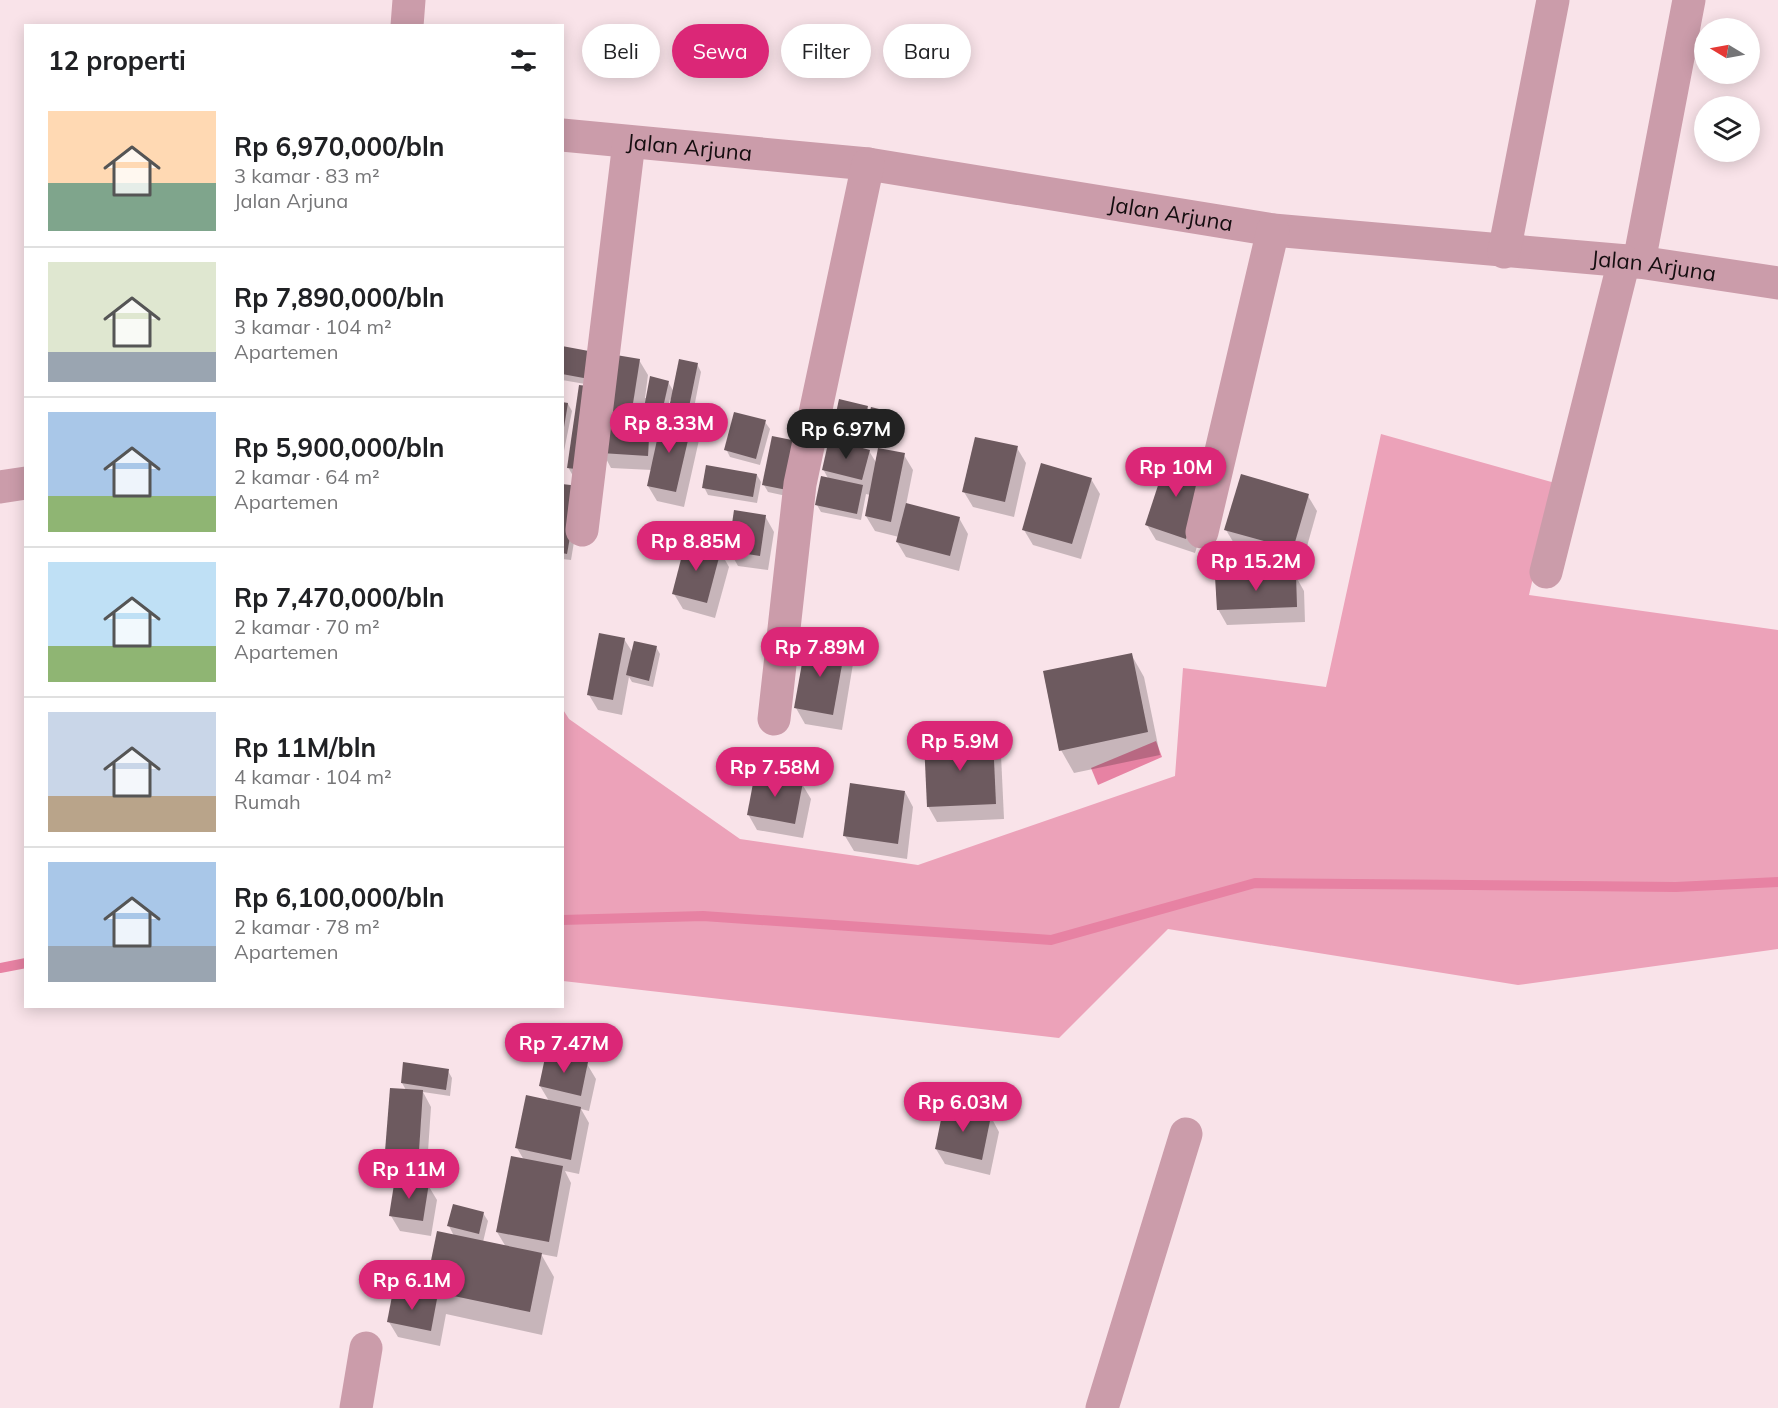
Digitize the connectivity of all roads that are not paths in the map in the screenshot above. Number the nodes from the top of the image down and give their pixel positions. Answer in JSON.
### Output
{"nodes":[{"id":1,"x":409,"y":0,"type":"edge"},
{"id":2,"x":1553,"y":0,"type":"edge"},
{"id":3,"x":1689,"y":0,"type":"edge"},
{"id":4,"x":407,"y":24,"type":"edge"},
{"id":5,"x":564,"y":135,"type":"edge"},
{"id":6,"x":629,"y":142,"type":"junction"},
{"id":7,"x":868,"y":164,"type":"junction"},
{"id":8,"x":1273,"y":230,"type":"junction"},
{"id":9,"x":1504,"y":252,"type":"junction"},
{"id":10,"x":1631,"y":262,"type":"junction"},
{"id":11,"x":1778,"y":283,"type":"edge"},
{"id":12,"x":24,"y":483,"type":"edge"},
{"id":13,"x":0,"y":488,"type":"edge"},
{"id":14,"x":582,"y":530,"type":"dead end"},
{"id":15,"x":1202,"y":532,"type":"dead end"},
{"id":16,"x":1546,"y":572,"type":"dead end"},
{"id":17,"x":774,"y":718,"type":"dead end"},
{"id":18,"x":1186,"y":1134,"type":"dead end"},
{"id":19,"x":366,"y":1348,"type":"dead end"},
{"id":20,"x":356,"y":1408,"type":"edge"},
{"id":21,"x":1102,"y":1408,"type":"edge"}],
"edges":[{"from":1,"to":4,"type":"street"},
{"from":2,"to":9,"type":"street"},
{"from":3,"to":10,"type":"street"},
{"from":5,"to":6,"type":"street","name":"Jalan Arjuna"},
{"from":6,"to":7,"type":"street","name":"Jalan Arjuna"},
{"from":6,"to":14,"type":"street"},
{"from":7,"to":8,"type":"street","name":"Jalan Arjuna"},
{"from":7,"to":17,"type":"street"},
{"from":8,"to":9,"type":"street","name":"Jalan Arjuna"},
{"from":8,"to":15,"type":"street"},
{"from":9,"to":10,"type":"street","name":"Jalan Arjuna"},
{"from":10,"to":11,"type":"street","name":"Jalan Arjuna"},
{"from":10,"to":16,"type":"street"},
{"from":12,"to":13,"type":"street"},
{"from":18,"to":21,"type":"street"},
{"from":19,"to":20,"type":"street"}]}
